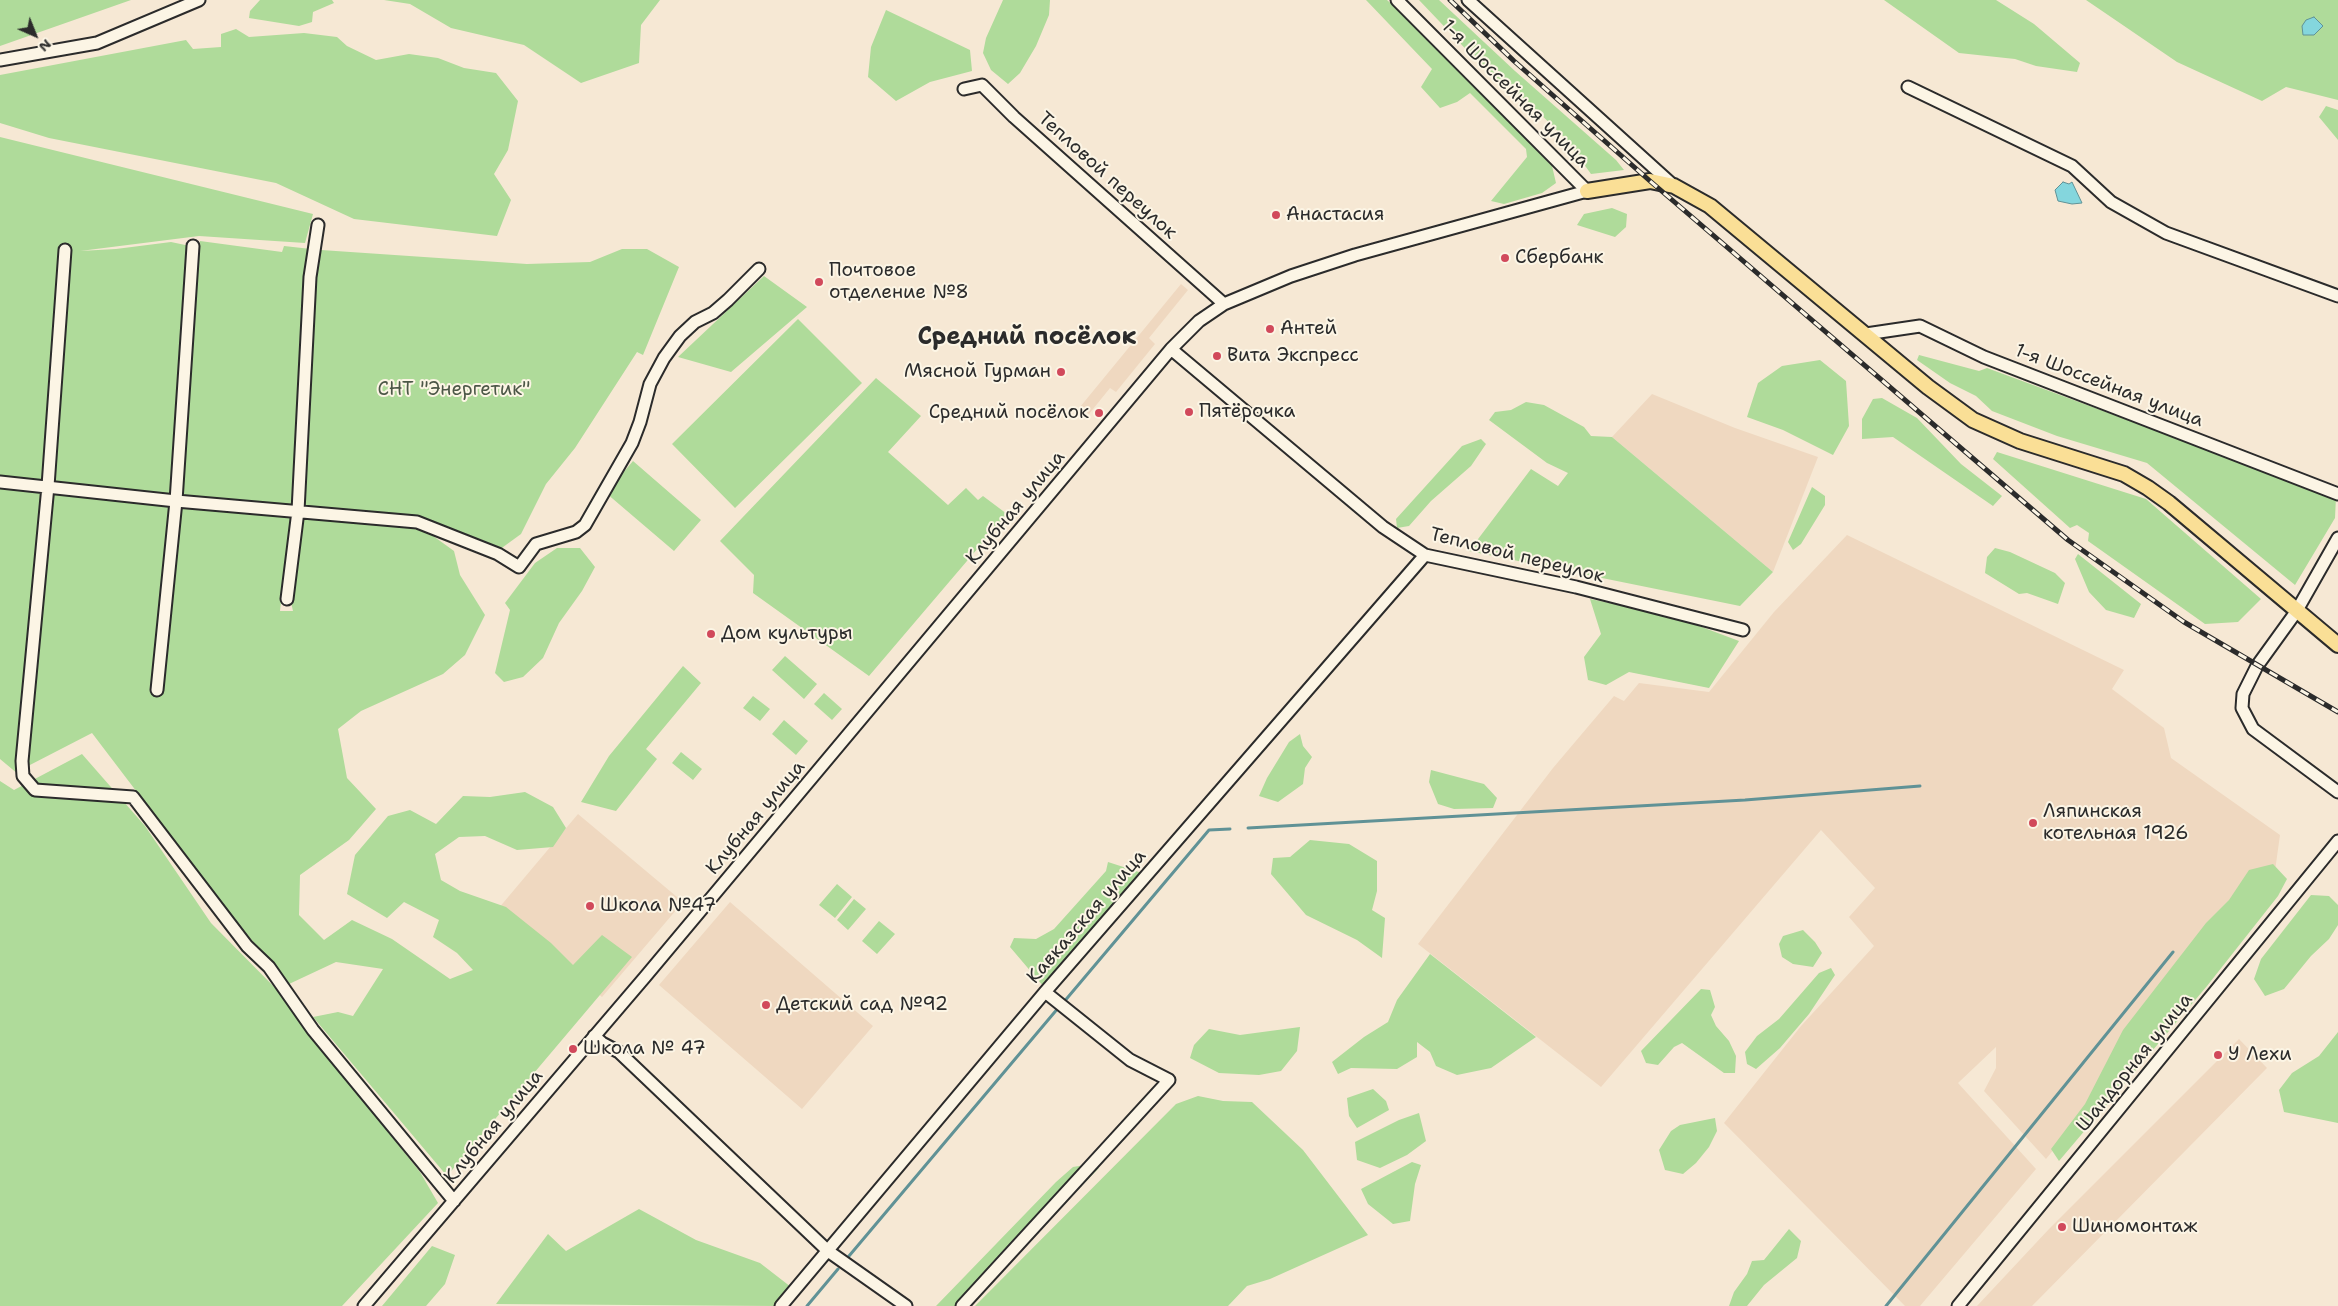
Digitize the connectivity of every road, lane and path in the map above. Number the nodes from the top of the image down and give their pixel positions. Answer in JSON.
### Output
{"nodes":[{"id":1,"x":199,"y":0,"type":"edge"},
{"id":2,"x":1397,"y":0,"type":"edge"},
{"id":3,"x":1468,"y":0,"type":"edge"},
{"id":4,"x":0,"y":60,"type":"edge"},
{"id":5,"x":1908,"y":87,"type":"dead end"},
{"id":6,"x":964,"y":89,"type":"dead end"},
{"id":7,"x":1674,"y":186,"type":"junction"},
{"id":8,"x":1587,"y":191,"type":"junction"},
{"id":9,"x":318,"y":225,"type":"dead end"},
{"id":10,"x":193,"y":246,"type":"dead end"},
{"id":11,"x":65,"y":250,"type":"dead end"},
{"id":12,"x":759,"y":269,"type":"dead end"},
{"id":13,"x":2338,"y":296,"type":"edge"},
{"id":14,"x":1224,"y":304,"type":"junction"},
{"id":15,"x":1866,"y":334,"type":"junction"},
{"id":16,"x":1170,"y":349,"type":"junction"},
{"id":17,"x":0,"y":482,"type":"edge"},
{"id":18,"x":48,"y":486,"type":"junction"},
{"id":19,"x":2338,"y":494,"type":"edge"},
{"id":20,"x":176,"y":501,"type":"junction"},
{"id":21,"x":298,"y":511,"type":"junction"},
{"id":22,"x":2338,"y":538,"type":"edge"},
{"id":23,"x":1425,"y":555,"type":"junction"},
{"id":24,"x":287,"y":600,"type":"dead end"},
{"id":25,"x":2296,"y":612,"type":"junction"},
{"id":26,"x":1743,"y":630,"type":"dead end"},
{"id":27,"x":2338,"y":645,"type":"edge"},
{"id":28,"x":157,"y":690,"type":"dead end"},
{"id":29,"x":2338,"y":792,"type":"edge"},
{"id":30,"x":2338,"y":841,"type":"edge"},
{"id":31,"x":1049,"y":995,"type":"junction"},
{"id":32,"x":594,"y":1036,"type":"junction"},
{"id":33,"x":454,"y":1201,"type":"junction"},
{"id":34,"x":828,"y":1251,"type":"junction"},
{"id":35,"x":364,"y":1306,"type":"edge"},
{"id":36,"x":781,"y":1306,"type":"edge"},
{"id":37,"x":906,"y":1306,"type":"edge"},
{"id":38,"x":962,"y":1306,"type":"edge"},
{"id":39,"x":1958,"y":1306,"type":"edge"}],
"edges":[{"from":1,"to":4,"type":"street"},
{"from":2,"to":8,"type":"street","name":"1-я Шоссейная улица"},
{"from":3,"to":7,"type":"street"},
{"from":5,"to":13,"type":"street"},
{"from":6,"to":14,"type":"street","name":"Тепловой переулок"},
{"from":7,"to":8,"type":"main road"},
{"from":7,"to":15,"type":"main road"},
{"from":8,"to":14,"type":"street","name":"Клубная улица"},
{"from":9,"to":21,"type":"street"},
{"from":10,"to":20,"type":"street"},
{"from":11,"to":18,"type":"street"},
{"from":12,"to":21,"type":"street"},
{"from":14,"to":16,"type":"street","name":"Клубная улица"},
{"from":15,"to":19,"type":"street","name":"1-я Шоссейная улица"},
{"from":15,"to":25,"type":"main road"},
{"from":16,"to":23,"type":"street","name":"Тепловой переулок"},
{"from":16,"to":32,"type":"street","name":"Клубная улица"},
{"from":17,"to":18,"type":"street"},
{"from":18,"to":20,"type":"street"},
{"from":18,"to":33,"type":"street"},
{"from":20,"to":21,"type":"street"},
{"from":20,"to":28,"type":"street"},
{"from":21,"to":24,"type":"street"},
{"from":22,"to":25,"type":"street"},
{"from":23,"to":26,"type":"street","name":"Тепловой переулок"},
{"from":23,"to":31,"type":"street","name":"Кавказская улица"},
{"from":25,"to":27,"type":"main road"},
{"from":25,"to":29,"type":"street"},
{"from":30,"to":39,"type":"street","name":"Шандорная улица"},
{"from":31,"to":34,"type":"street","name":"Кавказская улица"},
{"from":31,"to":38,"type":"street"},
{"from":32,"to":33,"type":"street","name":"Клубная улица"},
{"from":32,"to":34,"type":"street"},
{"from":33,"to":35,"type":"street","name":"Клубная улица"},
{"from":34,"to":36,"type":"street","name":"Кавказская улица"},
{"from":34,"to":37,"type":"street"}]}
